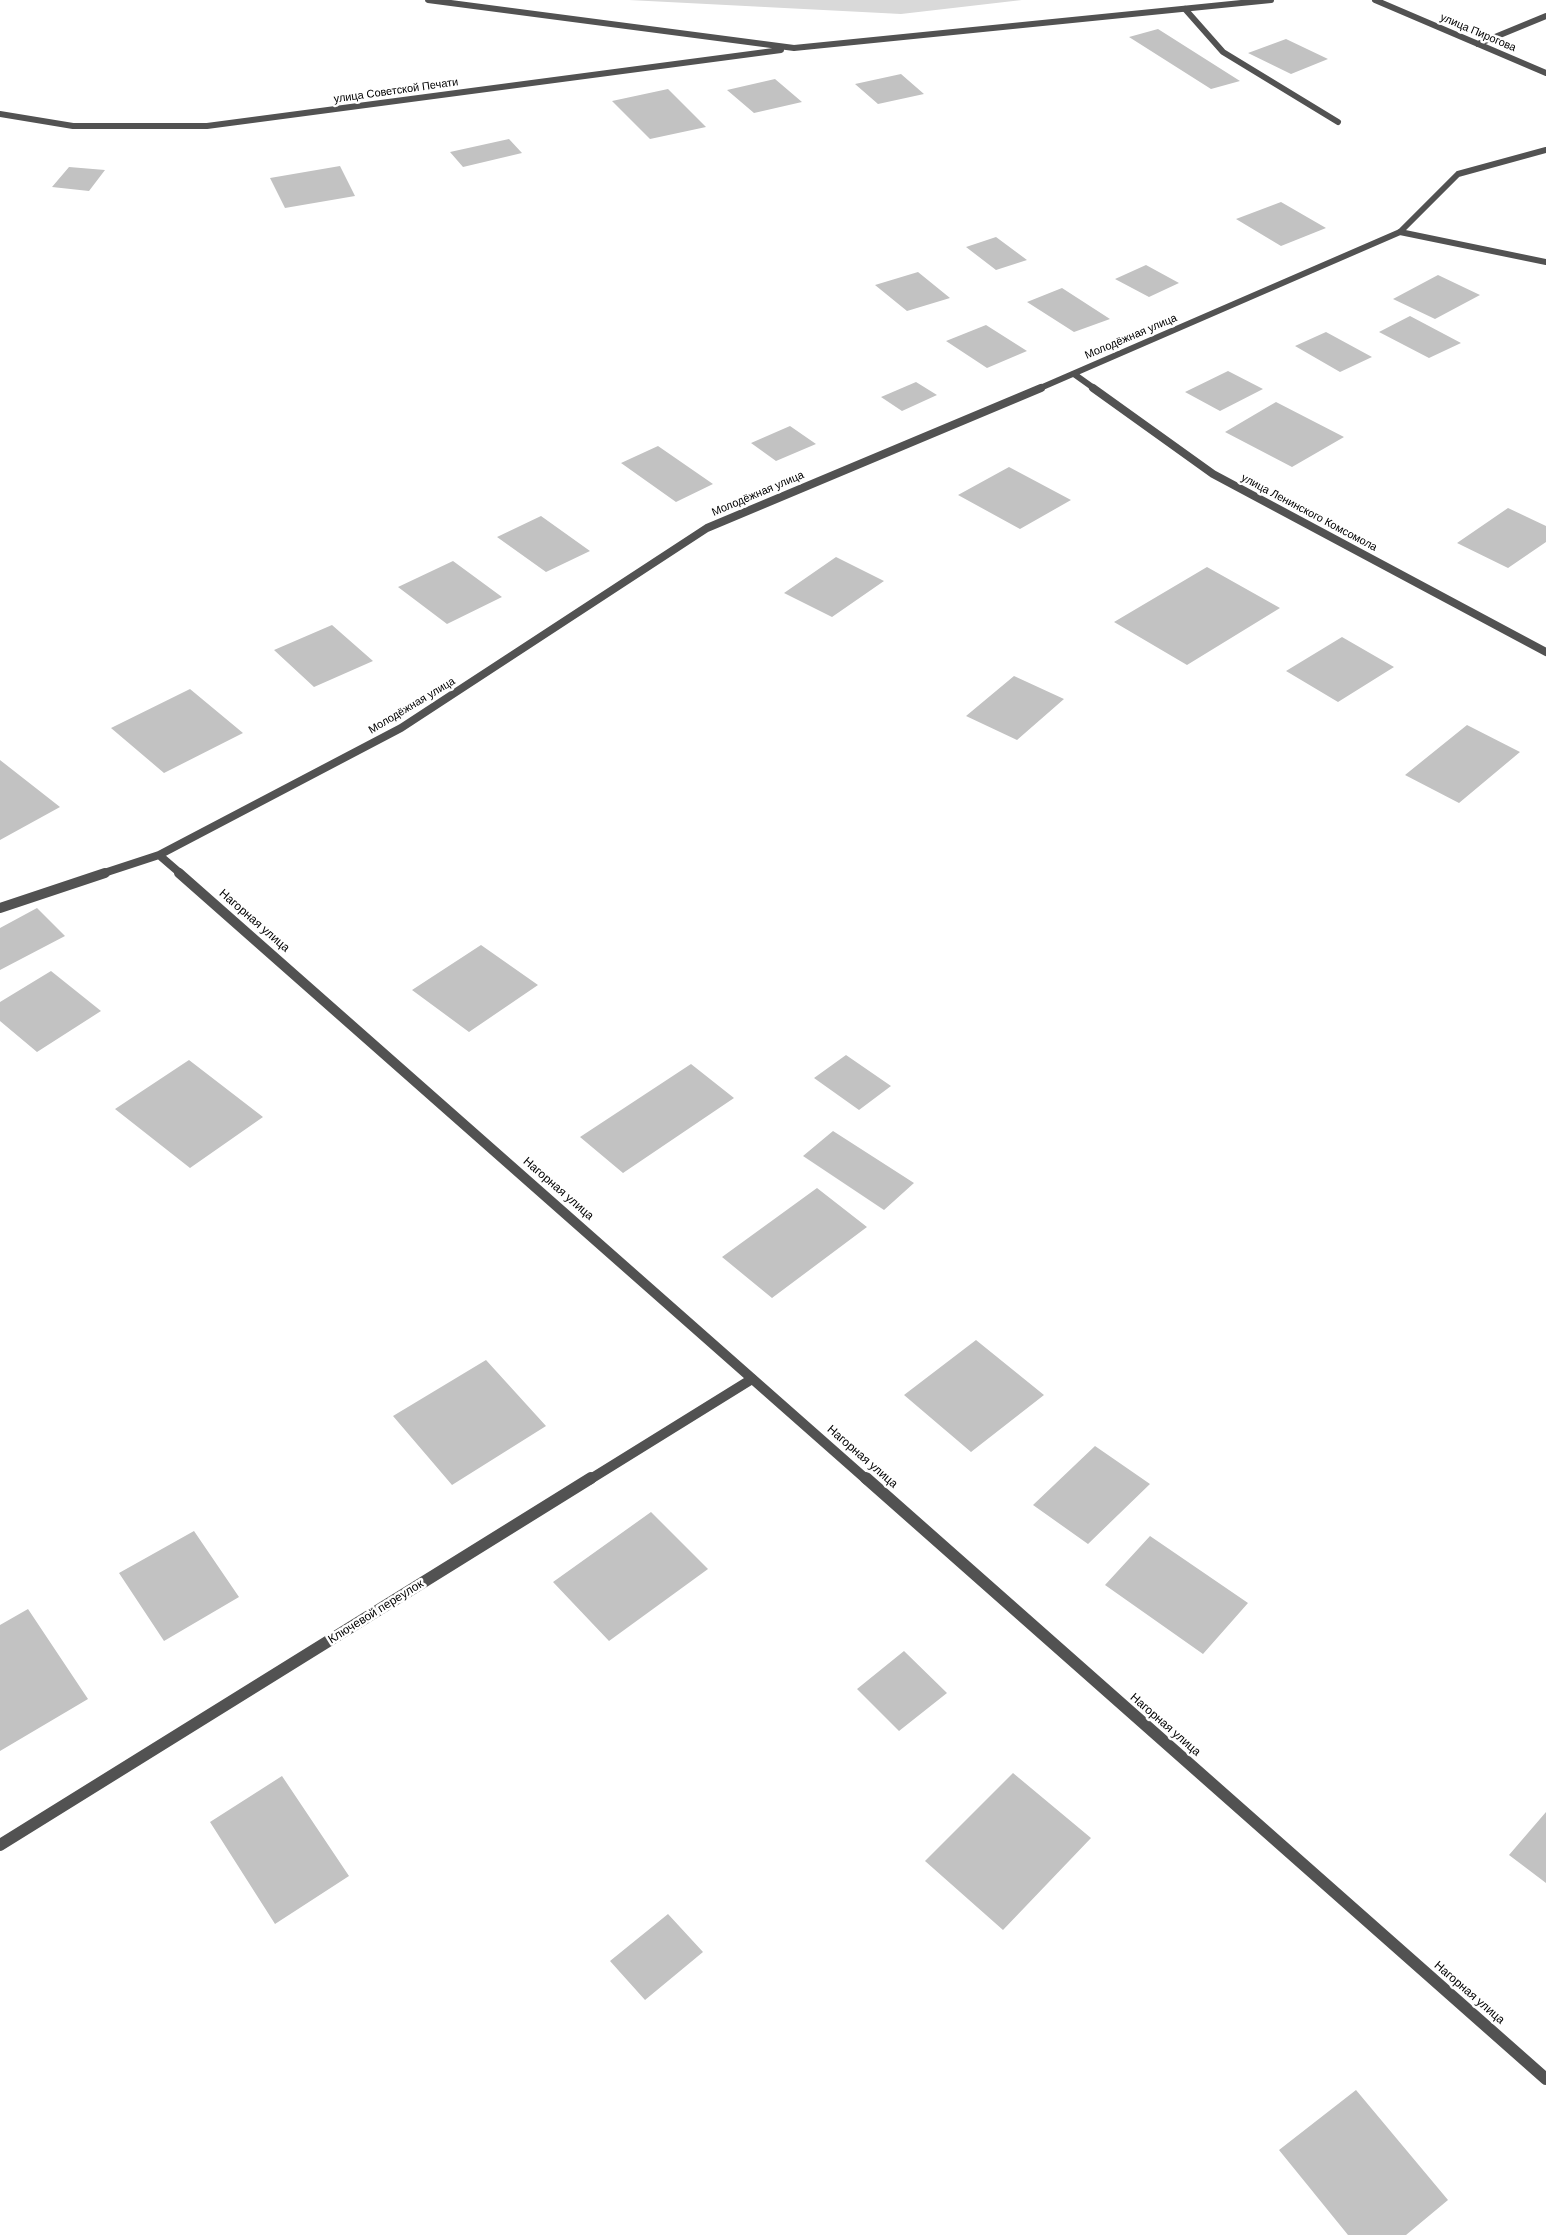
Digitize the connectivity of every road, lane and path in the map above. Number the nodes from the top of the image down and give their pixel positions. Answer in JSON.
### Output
{"nodes":[{"id":1,"x":428,"y":0,"type":"edge"},
{"id":2,"x":1271,"y":0,"type":"edge"},
{"id":3,"x":1375,"y":0,"type":"edge"},
{"id":4,"x":1185,"y":9,"type":"junction"},
{"id":5,"x":1546,"y":16,"type":"edge"},
{"id":6,"x":1478,"y":44,"type":"junction"},
{"id":7,"x":794,"y":48,"type":"junction"},
{"id":8,"x":1546,"y":73,"type":"edge"},
{"id":9,"x":0,"y":114,"type":"edge"},
{"id":10,"x":1338,"y":122,"type":"dead end"},
{"id":11,"x":1546,"y":150,"type":"edge"},
{"id":12,"x":1400,"y":232,"type":"junction"},
{"id":13,"x":1546,"y":262,"type":"edge"},
{"id":14,"x":1074,"y":374,"type":"junction"},
{"id":15,"x":1546,"y":652,"type":"edge"},
{"id":16,"x":159,"y":855,"type":"junction"},
{"id":17,"x":0,"y":908,"type":"edge"},
{"id":18,"x":752,"y":1379,"type":"junction"},
{"id":19,"x":0,"y":1845,"type":"edge"},
{"id":20,"x":1546,"y":2079,"type":"edge"}],
"edges":[{"from":1,"to":7,"type":"street"},
{"from":2,"to":4,"type":"street"},
{"from":3,"to":6,"type":"street","name":"улица Пирогова"},
{"from":4,"to":7,"type":"street"},
{"from":4,"to":10,"type":"street"},
{"from":5,"to":6,"type":"street"},
{"from":6,"to":8,"type":"street","name":"улица Пирогова"},
{"from":7,"to":9,"type":"street","name":"улица Советской Печати"},
{"from":11,"to":12,"type":"street","name":"Молодёжная улица"},
{"from":12,"to":13,"type":"street"},
{"from":12,"to":14,"type":"street","name":"Молодёжная улица"},
{"from":14,"to":15,"type":"street","name":"улица Ленинского Комсомола"},
{"from":14,"to":16,"type":"street","name":"Молодёжная улица"},
{"from":16,"to":17,"type":"street","name":"Молодёжная улица"},
{"from":16,"to":18,"type":"street","name":"Нагорная улица"},
{"from":18,"to":19,"type":"street","name":"Ключевой переулок"},
{"from":18,"to":20,"type":"street","name":"Нагорная улица"}]}
